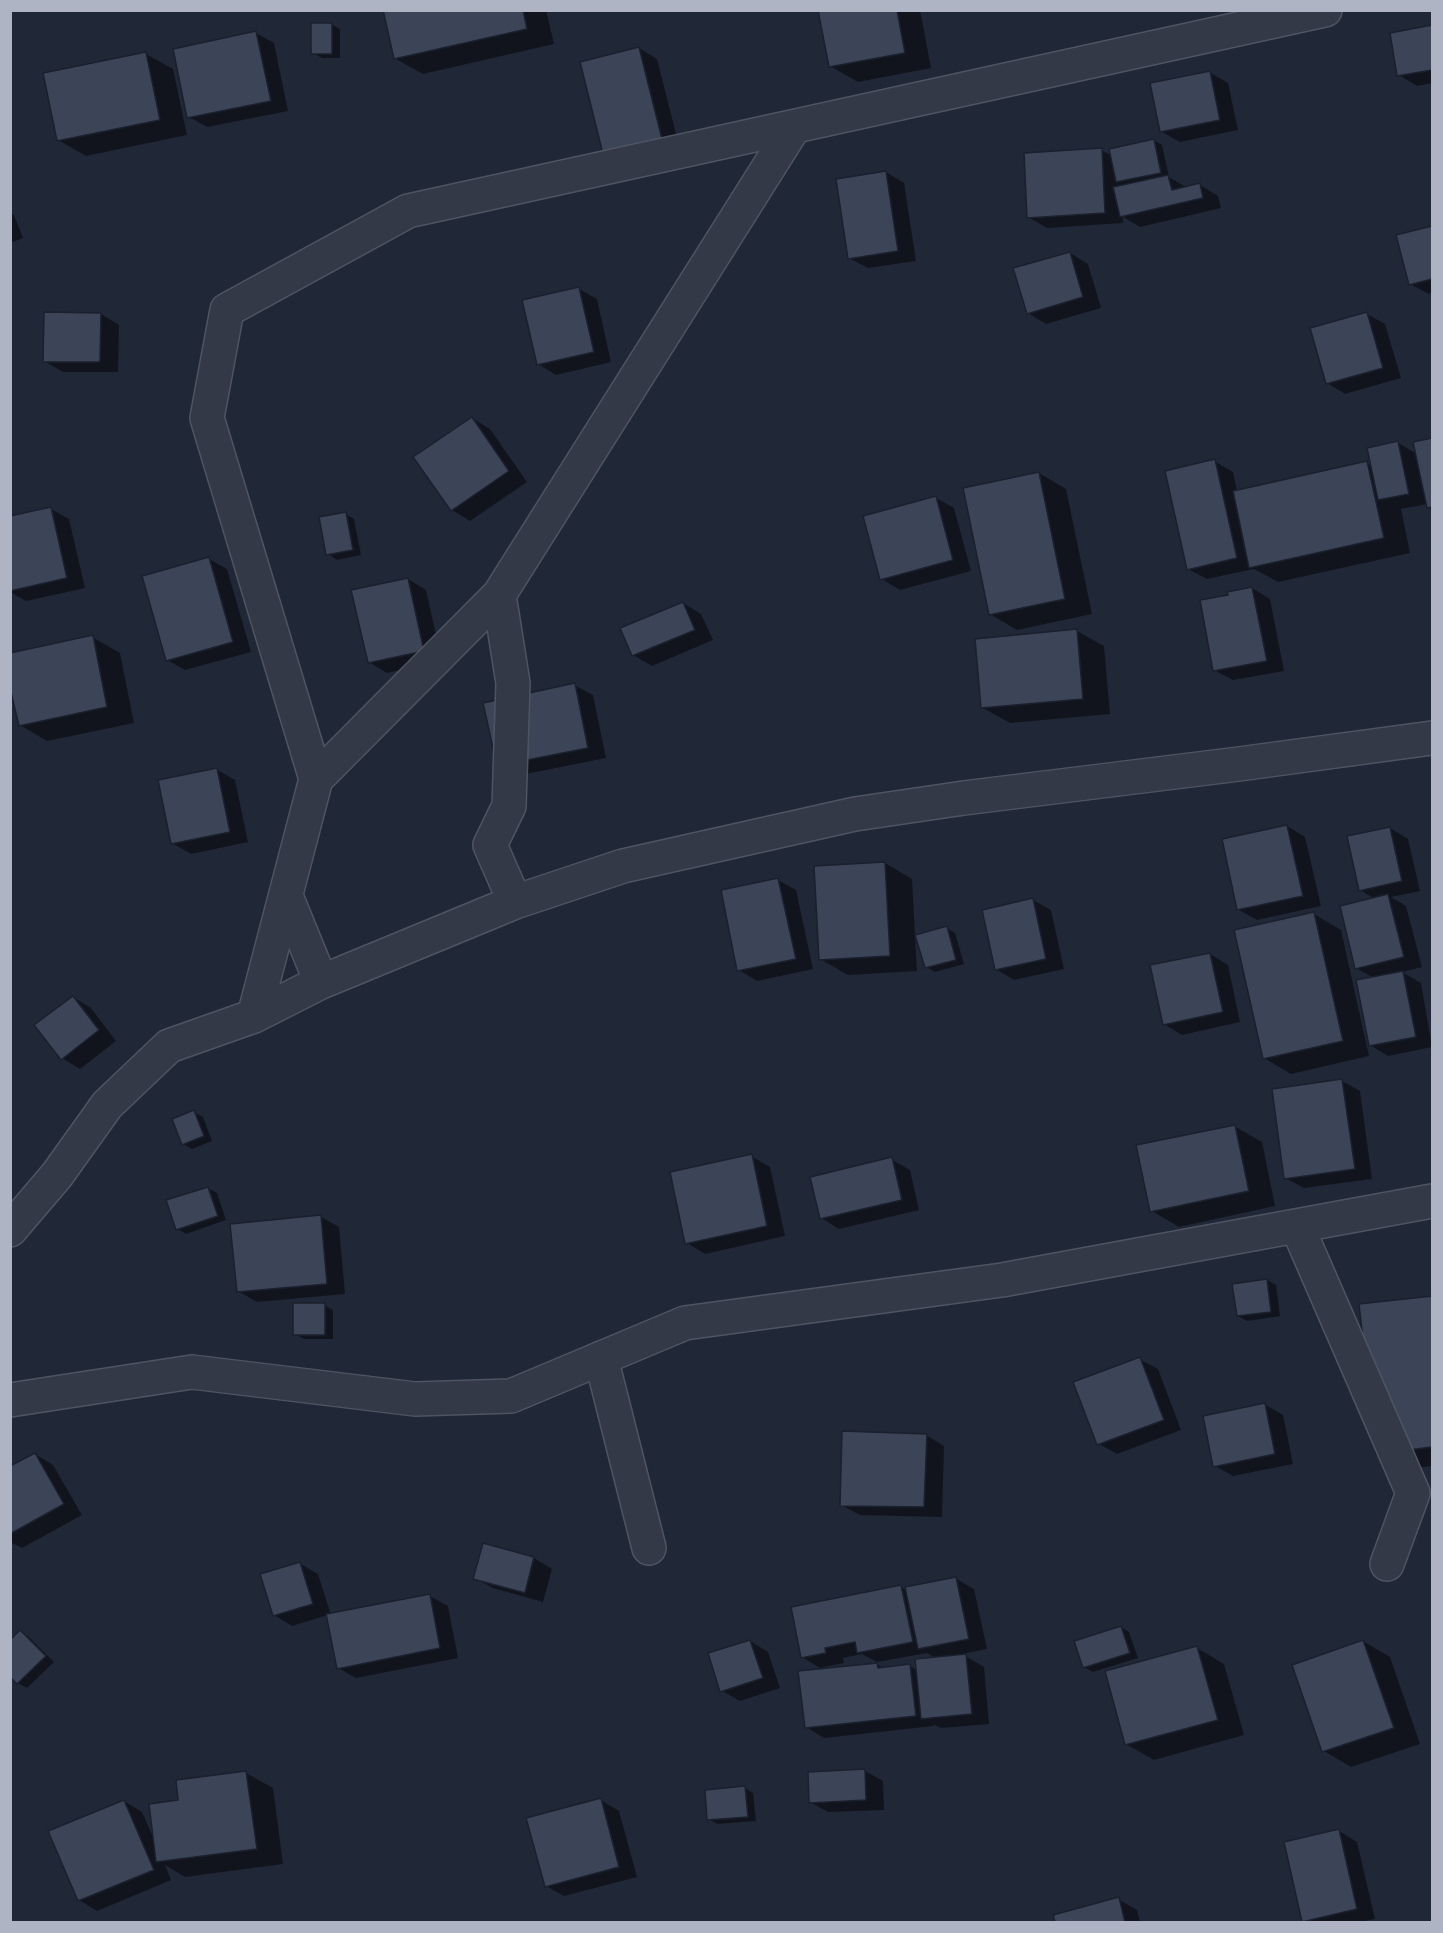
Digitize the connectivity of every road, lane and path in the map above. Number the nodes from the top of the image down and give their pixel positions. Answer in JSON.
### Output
{"nodes":[{"id":1,"x":1325,"y":10,"type":"edge"},
{"id":2,"x":794,"y":127,"type":"junction"},
{"id":3,"x":499,"y":596,"type":"junction"},
{"id":4,"x":1432,"y":738,"type":"edge"},
{"id":5,"x":316,"y":779,"type":"junction"},
{"id":6,"x":286,"y":896,"type":"junction"},
{"id":7,"x":515,"y":902,"type":"junction"},
{"id":8,"x":321,"y":981,"type":"junction"},
{"id":9,"x":254,"y":1016,"type":"junction"},
{"id":10,"x":1432,"y":1201,"type":"edge"},
{"id":11,"x":1297,"y":1226,"type":"junction"},
{"id":12,"x":10,"y":1230,"type":"edge"},
{"id":13,"x":601,"y":1358,"type":"junction"},
{"id":14,"x":10,"y":1400,"type":"edge"},
{"id":15,"x":648,"y":1548,"type":"dead end"},
{"id":16,"x":1387,"y":1564,"type":"dead end"}],
"edges":[{"from":1,"to":2,"type":"street"},
{"from":2,"to":3,"type":"street"},
{"from":2,"to":5,"type":"street"},
{"from":3,"to":5,"type":"street"},
{"from":3,"to":7,"type":"street"},
{"from":4,"to":7,"type":"street"},
{"from":5,"to":6,"type":"street"},
{"from":6,"to":8,"type":"street"},
{"from":6,"to":9,"type":"street"},
{"from":7,"to":8,"type":"street"},
{"from":8,"to":9,"type":"street"},
{"from":9,"to":12,"type":"street"},
{"from":10,"to":11,"type":"street"},
{"from":11,"to":13,"type":"street"},
{"from":11,"to":16,"type":"street"},
{"from":13,"to":14,"type":"street"},
{"from":13,"to":15,"type":"street"}]}
